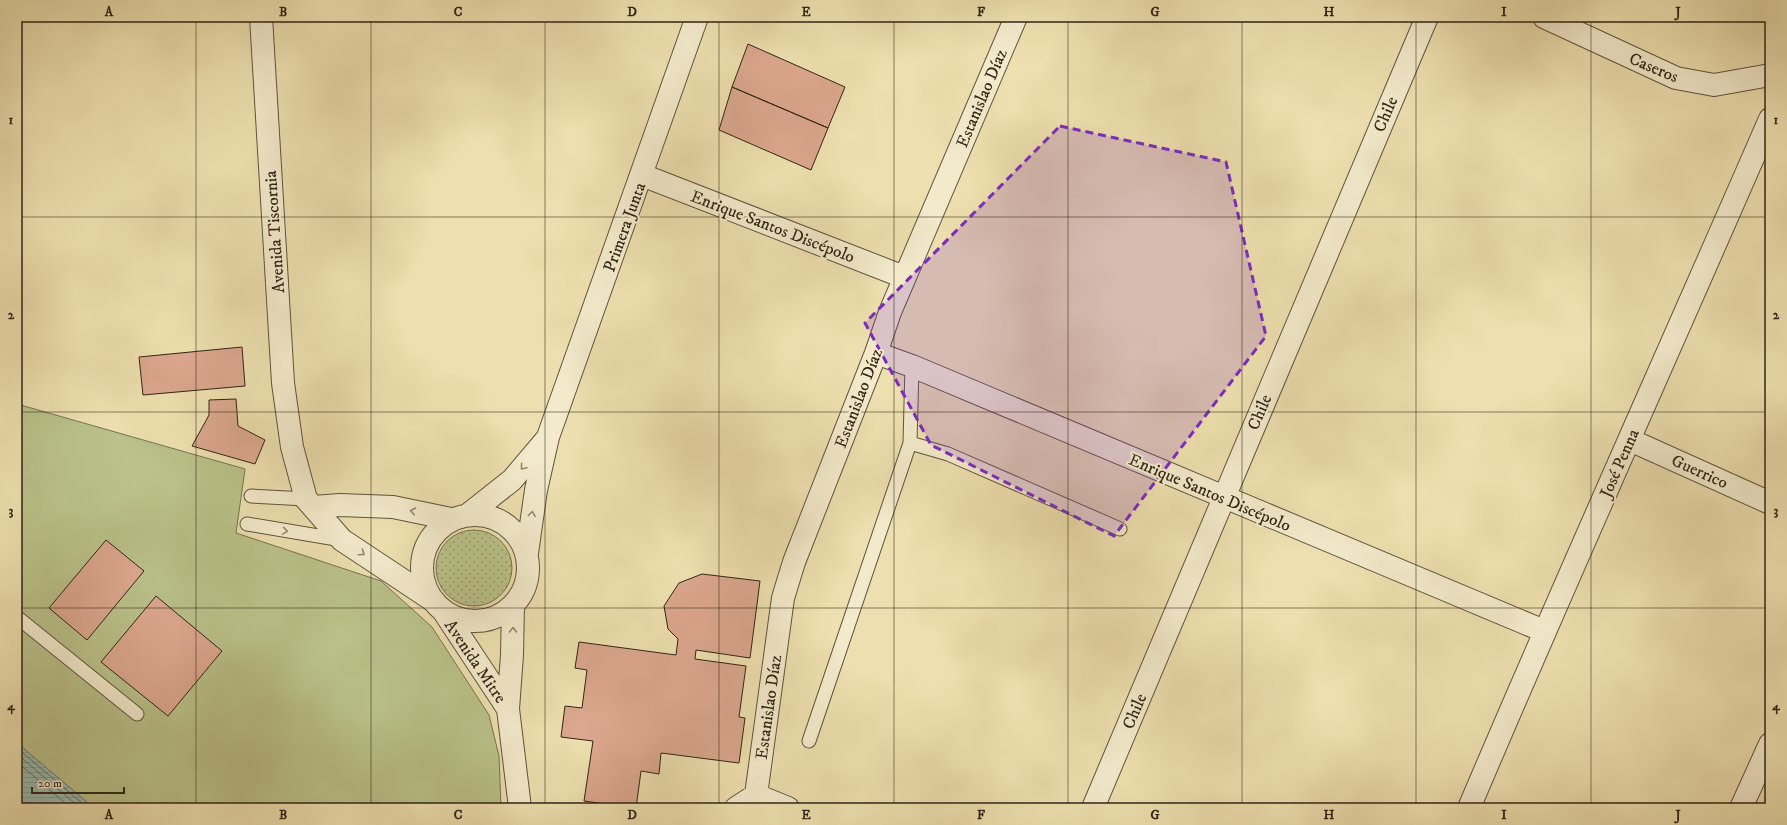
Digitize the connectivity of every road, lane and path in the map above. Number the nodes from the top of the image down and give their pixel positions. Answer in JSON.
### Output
{"nodes":[{"id":1,"x":261,"y":17,"type":"edge"},
{"id":2,"x":697,"y":17,"type":"edge"},
{"id":3,"x":1016,"y":17,"type":"edge"},
{"id":4,"x":1426,"y":17,"type":"edge"},
{"id":5,"x":1544,"y":17,"type":"edge"},
{"id":6,"x":1770,"y":75,"type":"edge"},
{"id":7,"x":1770,"y":119,"type":"edge"},
{"id":8,"x":642,"y":175,"type":"junction"},
{"id":9,"x":904,"y":277,"type":"junction"},
{"id":10,"x":876,"y":353,"type":"junction"},
{"id":11,"x":912,"y":366,"type":"junction"},
{"id":12,"x":548,"y":437,"type":"junction"},
{"id":13,"x":1630,"y":440,"type":"junction"},
{"id":14,"x":910,"y":443,"type":"junction"},
{"id":15,"x":251,"y":496,"type":"dead end"},
{"id":16,"x":1223,"y":497,"type":"junction"},
{"id":17,"x":310,"y":503,"type":"junction"},
{"id":18,"x":1770,"y":503,"type":"edge"},
{"id":19,"x":460,"y":517,"type":"junction"},
{"id":20,"x":247,"y":524,"type":"dead end"},
{"id":21,"x":1120,"y":529,"type":"dead end"},
{"id":22,"x":342,"y":540,"type":"junction"},
{"id":23,"x":527,"y":553,"type":"junction"},
{"id":24,"x":513,"y":605,"type":"junction"},
{"id":25,"x":438,"y":606,"type":"junction"},
{"id":26,"x":17,"y":617,"type":"edge"},
{"id":27,"x":1544,"y":631,"type":"junction"},
{"id":28,"x":508,"y":709,"type":"junction"},
{"id":29,"x":137,"y":714,"type":"dead end"},
{"id":30,"x":809,"y":741,"type":"dead end"},
{"id":31,"x":1770,"y":744,"type":"edge"},
{"id":32,"x":756,"y":795,"type":"junction"},
{"id":33,"x":520,"y":808,"type":"edge"},
{"id":34,"x":736,"y":808,"type":"edge"},
{"id":35,"x":788,"y":808,"type":"edge"},
{"id":36,"x":1093,"y":808,"type":"edge"},
{"id":37,"x":1469,"y":808,"type":"edge"},
{"id":38,"x":1741,"y":808,"type":"edge"}],
"edges":[{"from":1,"to":17,"type":"street","name":"Avenida Tiscornia"},
{"from":2,"to":8,"type":"street","name":"Primera Junta"},
{"from":3,"to":9,"type":"street","name":"Estanislao Díaz"},
{"from":4,"to":16,"type":"street","name":"Chile"},
{"from":5,"to":6,"type":"street","name":"Caseros"},
{"from":7,"to":13,"type":"street","name":"José Penna"},
{"from":8,"to":9,"type":"street","name":"Enrique Santos Discépolo"},
{"from":8,"to":12,"type":"street","name":"Primera Junta"},
{"from":9,"to":10,"type":"street","name":"Estanislao Díaz"},
{"from":10,"to":11,"type":"street","name":"Enrique Santos Discépolo"},
{"from":10,"to":32,"type":"street","name":"Estanislao Díaz"},
{"from":11,"to":14,"type":"lane"},
{"from":11,"to":16,"type":"street","name":"Enrique Santos Discépolo"},
{"from":12,"to":19,"type":"street","name":"Primera Junta","one_way":true},
{"from":23,"to":12,"type":"street","name":"Primera Junta","one_way":true},
{"from":13,"to":18,"type":"street","name":"Guerrico"},
{"from":13,"to":27,"type":"street","name":"José Penna"},
{"from":14,"to":21,"type":"lane"},
{"from":14,"to":30,"type":"lane"},
{"from":15,"to":17,"type":"lane"},
{"from":16,"to":27,"type":"street","name":"Enrique Santos Discépolo"},
{"from":16,"to":36,"type":"street","name":"Chile"},
{"from":19,"to":17,"type":"street","one_way":true},
{"from":17,"to":22,"type":"street"},
{"from":19,"to":23,"type":"street"},
{"from":19,"to":25,"type":"street"},
{"from":20,"to":22,"type":"lane","one_way":true},
{"from":22,"to":25,"type":"street","one_way":true},
{"from":23,"to":24,"type":"street"},
{"from":24,"to":25,"type":"street"},
{"from":28,"to":24,"type":"street","name":"Avenida Mitre","one_way":true},
{"from":25,"to":28,"type":"street","name":"Avenida Mitre"},
{"from":26,"to":29,"type":"lane"},
{"from":27,"to":37,"type":"street","name":"José Penna"},
{"from":28,"to":33,"type":"street","name":"Avenida Mitre"},
{"from":31,"to":38,"type":"street"},
{"from":32,"to":34,"type":"street"},
{"from":32,"to":35,"type":"street"}]}
